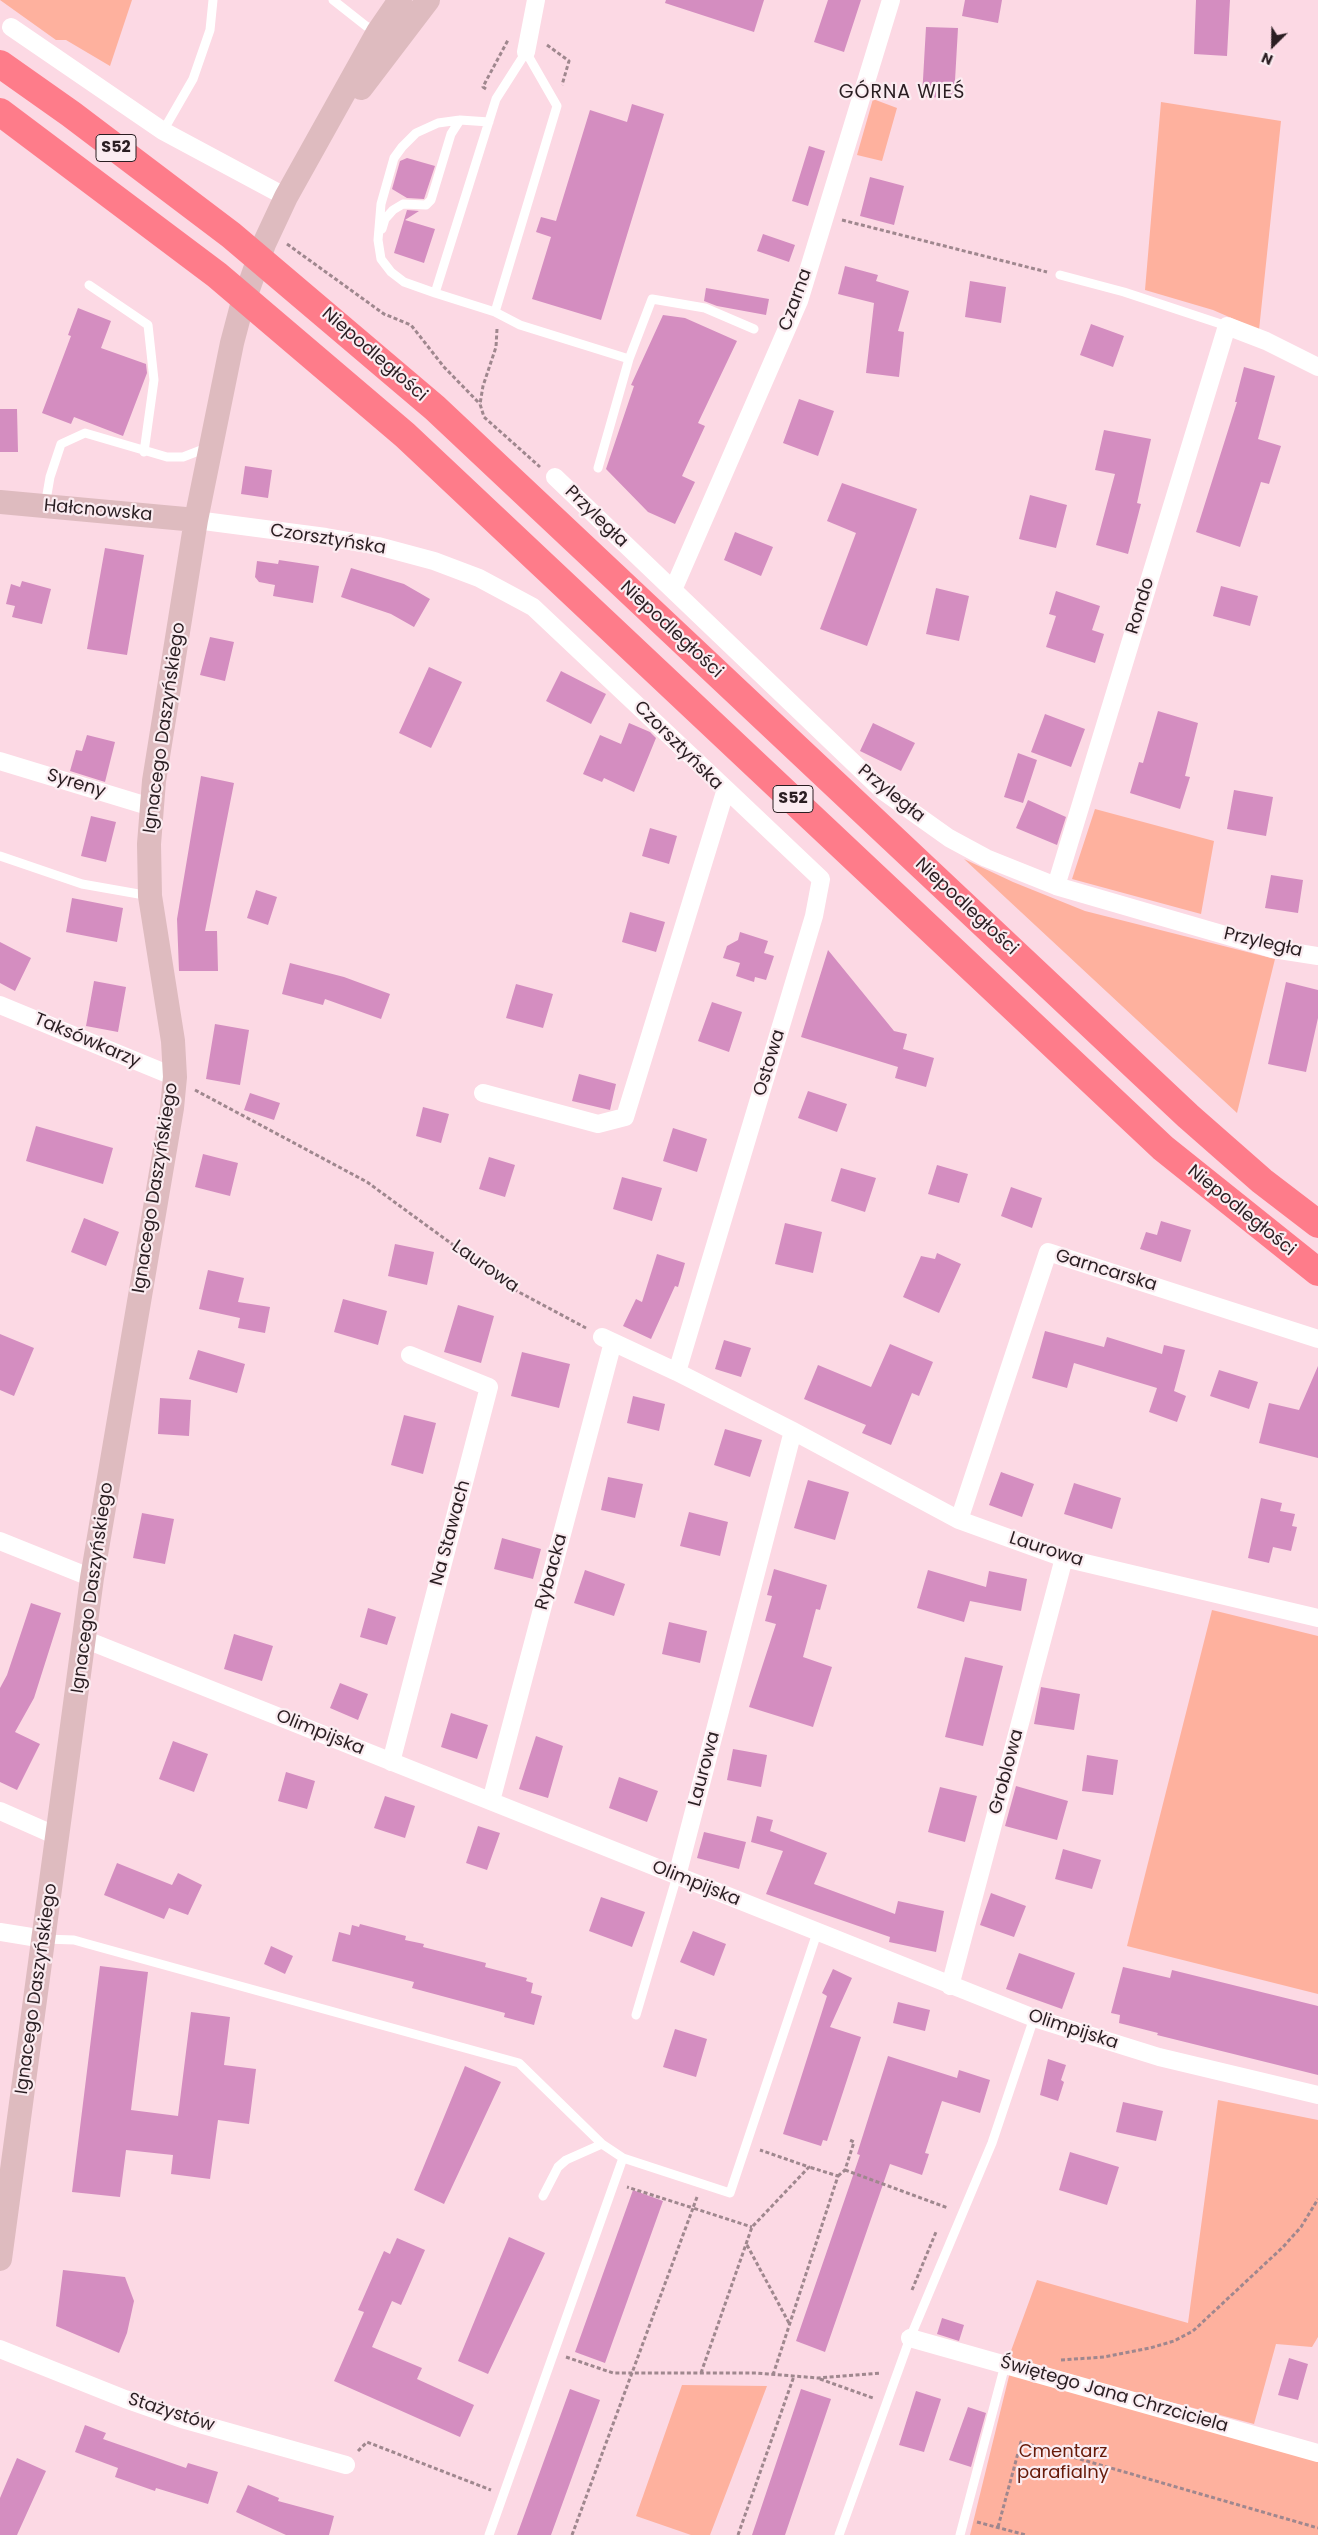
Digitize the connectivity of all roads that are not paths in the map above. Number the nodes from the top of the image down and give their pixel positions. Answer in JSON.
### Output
{"nodes":[{"id":1,"x":214,"y":0,"type":"edge"},
{"id":2,"x":333,"y":0,"type":"edge"},
{"id":3,"x":400,"y":0,"type":"edge"},
{"id":4,"x":428,"y":0,"type":"edge"},
{"id":5,"x":891,"y":0,"type":"edge"},
{"id":6,"x":533,"y":5,"type":"edge"},
{"id":7,"x":11,"y":27,"type":"dead end"},
{"id":8,"x":378,"y":32,"type":"junction"},
{"id":9,"x":526,"y":52,"type":"junction"},
{"id":10,"x":0,"y":64,"type":"edge"},
{"id":11,"x":0,"y":112,"type":"edge"},
{"id":12,"x":460,"y":120,"type":"junction"},
{"id":13,"x":489,"y":122,"type":"junction"},
{"id":14,"x":163,"y":131,"type":"junction"},
{"id":15,"x":321,"y":136,"type":"junction"},
{"id":16,"x":286,"y":197,"type":"junction"},
{"id":17,"x":378,"y":240,"type":"junction"},
{"id":18,"x":1060,"y":275,"type":"road end"},
{"id":19,"x":89,"y":286,"type":"dead end"},
{"id":20,"x":435,"y":293,"type":"junction"},
{"id":21,"x":495,"y":312,"type":"junction"},
{"id":22,"x":1227,"y":326,"type":"junction"},
{"id":23,"x":754,"y":329,"type":"dead end"},
{"id":24,"x":630,"y":359,"type":"junction"},
{"id":25,"x":1318,"y":367,"type":"edge"},
{"id":26,"x":210,"y":447,"type":"junction"},
{"id":27,"x":144,"y":452,"type":"junction"},
{"id":28,"x":598,"y":468,"type":"dead end"},
{"id":29,"x":555,"y":478,"type":"road end"},
{"id":30,"x":0,"y":502,"type":"edge"},
{"id":31,"x":45,"y":506,"type":"junction"},
{"id":32,"x":196,"y":520,"type":"junction"},
{"id":33,"x":673,"y":590,"type":"junction"},
{"id":34,"x":0,"y":761,"type":"edge"},
{"id":35,"x":726,"y":789,"type":"junction"},
{"id":36,"x":151,"y":807,"type":"junction"},
{"id":37,"x":0,"y":856,"type":"edge"},
{"id":38,"x":1056,"y":886,"type":"junction"},
{"id":39,"x":150,"y":896,"type":"junction"},
{"id":40,"x":1318,"y":956,"type":"edge"},
{"id":41,"x":0,"y":1005,"type":"edge"},
{"id":42,"x":181,"y":1081,"type":"junction"},
{"id":43,"x":483,"y":1093,"type":"dead end"},
{"id":44,"x":1318,"y":1224,"type":"edge"},
{"id":45,"x":1318,"y":1272,"type":"edge"},
{"id":46,"x":1318,"y":1339,"type":"edge"},
{"id":47,"x":607,"y":1340,"type":"joint"},
{"id":48,"x":410,"y":1355,"type":"dead end"},
{"id":49,"x":677,"y":1372,"type":"junction"},
{"id":50,"x":793,"y":1431,"type":"junction"},
{"id":51,"x":959,"y":1520,"type":"junction"},
{"id":52,"x":0,"y":1540,"type":"edge"},
{"id":53,"x":1064,"y":1558,"type":"junction"},
{"id":54,"x":92,"y":1578,"type":"junction"},
{"id":55,"x":1318,"y":1618,"type":"edge"},
{"id":56,"x":84,"y":1639,"type":"junction"},
{"id":57,"x":391,"y":1762,"type":"junction"},
{"id":58,"x":491,"y":1801,"type":"junction"},
{"id":59,"x":0,"y":1811,"type":"edge"},
{"id":60,"x":59,"y":1837,"type":"junction"},
{"id":61,"x":677,"y":1876,"type":"junction"},
{"id":62,"x":0,"y":1932,"type":"edge"},
{"id":63,"x":817,"y":1932,"type":"junction"},
{"id":64,"x":44,"y":1939,"type":"junction"},
{"id":65,"x":950,"y":1986,"type":"junction"},
{"id":66,"x":636,"y":2015,"type":"dead end"},
{"id":67,"x":1034,"y":2018,"type":"junction"},
{"id":68,"x":1318,"y":2095,"type":"edge"},
{"id":69,"x":602,"y":2144,"type":"junction"},
{"id":70,"x":623,"y":2158,"type":"junction"},
{"id":71,"x":543,"y":2196,"type":"dead end"},
{"id":72,"x":0,"y":2259,"type":"edge"},
{"id":73,"x":910,"y":2338,"type":"junction"},
{"id":74,"x":0,"y":2349,"type":"edge"},
{"id":75,"x":1005,"y":2365,"type":"junction"},
{"id":76,"x":1318,"y":2453,"type":"edge"},
{"id":77,"x":346,"y":2465,"type":"road end"},
{"id":78,"x":489,"y":2535,"type":"edge"},
{"id":79,"x":839,"y":2535,"type":"edge"},
{"id":80,"x":960,"y":2535,"type":"edge"}],
"edges":[{"from":1,"to":14,"type":"lane"},
{"from":2,"to":8,"type":"lane"},
{"from":3,"to":8,"type":"street","name":"Ignacego Daszyńskiego"},
{"from":4,"to":15,"type":"street","name":"Ignacego Daszyńskiego"},
{"from":5,"to":33,"type":"street","name":"Czarna"},
{"from":6,"to":9,"type":"street"},
{"from":7,"to":14,"type":"street"},
{"from":8,"to":15,"type":"street","name":"Ignacego Daszyńskiego"},
{"from":9,"to":13,"type":"lane"},
{"from":9,"to":21,"type":"lane"},
{"from":10,"to":44,"type":"highway","name":"Niepodległości","number":"S52"},
{"from":11,"to":45,"type":"highway","name":"Niepodległości","number":"S52"},
{"from":12,"to":13,"type":"lane"},
{"from":12,"to":17,"type":"lane"},
{"from":12,"to":17,"type":"lane"},
{"from":13,"to":20,"type":"lane"},
{"from":14,"to":16,"type":"street"},
{"from":15,"to":16,"type":"street","name":"Ignacego Daszyńskiego"},
{"from":16,"to":26,"type":"street","name":"Ignacego Daszyńskiego"},
{"from":17,"to":20,"type":"lane"},
{"from":18,"to":22,"type":"lane"},
{"from":19,"to":27,"type":"lane"},
{"from":20,"to":21,"type":"lane"},
{"from":21,"to":24,"type":"lane"},
{"from":22,"to":25,"type":"street"},
{"from":22,"to":38,"type":"street","name":"Rondo"},
{"from":23,"to":24,"type":"lane"},
{"from":24,"to":28,"type":"lane"},
{"from":26,"to":27,"type":"lane"},
{"from":26,"to":32,"type":"street","name":"Ignacego Daszyńskiego"},
{"from":27,"to":31,"type":"lane"},
{"from":29,"to":33,"type":"street","name":"Przyległa"},
{"from":30,"to":31,"type":"street","name":"Hałcnowska"},
{"from":31,"to":32,"type":"street","name":"Hałcnowska"},
{"from":32,"to":35,"type":"street","name":"Czorsztyńska"},
{"from":32,"to":36,"type":"street","name":"Ignacego Daszyńskiego"},
{"from":33,"to":38,"type":"street","name":"Przyległa"},
{"from":34,"to":36,"type":"street","name":"Syreny"},
{"from":35,"to":43,"type":"street","name":"Czorsztyńska"},
{"from":35,"to":49,"type":"street","name":"Ostowa"},
{"from":36,"to":39,"type":"street","name":"Ignacego Daszyńskiego"},
{"from":37,"to":39,"type":"lane"},
{"from":38,"to":40,"type":"street","name":"Przyległa"},
{"from":39,"to":42,"type":"street","name":"Ignacego Daszyńskiego"},
{"from":41,"to":42,"type":"street","name":"Taksówkarzy"},
{"from":42,"to":54,"type":"street","name":"Ignacego Daszyńskiego"},
{"from":46,"to":51,"type":"street","name":"Garncarska"},
{"from":47,"to":49,"type":"street","name":"Laurowa"},
{"from":47,"to":58,"type":"street","name":"Rybacka"},
{"from":48,"to":57,"type":"street","name":"Na Stawach"},
{"from":49,"to":50,"type":"street","name":"Laurowa"},
{"from":50,"to":51,"type":"street","name":"Laurowa"},
{"from":50,"to":61,"type":"street","name":"Laurowa"},
{"from":51,"to":53,"type":"street","name":"Laurowa"},
{"from":52,"to":54,"type":"street"},
{"from":53,"to":55,"type":"street","name":"Laurowa"},
{"from":53,"to":65,"type":"street","name":"Groblowa"},
{"from":54,"to":56,"type":"street","name":"Ignacego Daszyńskiego"},
{"from":56,"to":57,"type":"street","name":"Olimpijska"},
{"from":56,"to":60,"type":"street","name":"Ignacego Daszyńskiego"},
{"from":57,"to":58,"type":"street","name":"Olimpijska"},
{"from":58,"to":61,"type":"street","name":"Olimpijska"},
{"from":59,"to":60,"type":"street"},
{"from":60,"to":64,"type":"street","name":"Ignacego Daszyńskiego"},
{"from":61,"to":63,"type":"street","name":"Olimpijska"},
{"from":61,"to":66,"type":"lane"},
{"from":62,"to":64,"type":"street"},
{"from":63,"to":65,"type":"street","name":"Olimpijska"},
{"from":63,"to":70,"type":"lane"},
{"from":64,"to":69,"type":"lane"},
{"from":64,"to":72,"type":"street","name":"Ignacego Daszyńskiego"},
{"from":65,"to":67,"type":"street","name":"Olimpijska"},
{"from":67,"to":68,"type":"street","name":"Olimpijska"},
{"from":67,"to":73,"type":"lane"},
{"from":69,"to":70,"type":"lane"},
{"from":69,"to":71,"type":"lane"},
{"from":70,"to":78,"type":"lane"},
{"from":73,"to":75,"type":"street","name":"Świętego Jana Chrzciciela"},
{"from":73,"to":79,"type":"lane"},
{"from":74,"to":77,"type":"street","name":"Stażystów"},
{"from":75,"to":76,"type":"street","name":"Świętego Jana Chrzciciela"},
{"from":75,"to":80,"type":"lane"}]}
